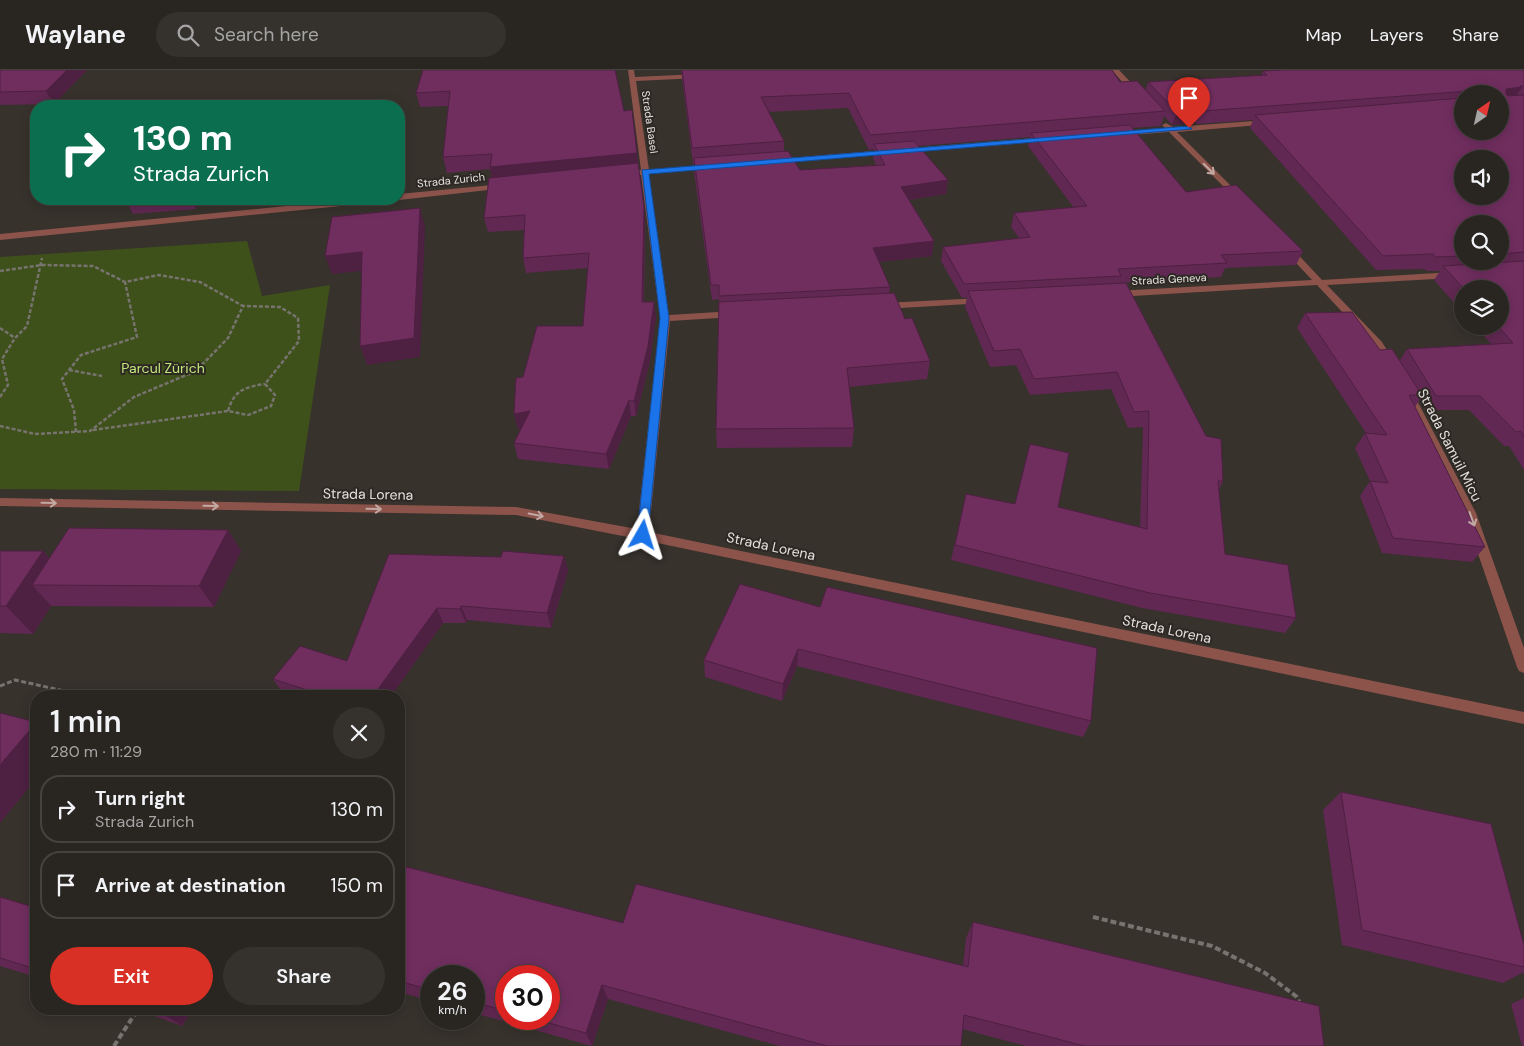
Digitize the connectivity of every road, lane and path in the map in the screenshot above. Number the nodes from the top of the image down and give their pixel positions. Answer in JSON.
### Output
{"nodes":[{"id":1,"x":1115,"y":70,"type":"edge"},
{"id":2,"x":631,"y":75,"type":"edge"},
{"id":3,"x":708,"y":76,"type":"edge"},
{"id":4,"x":1146,"y":103,"type":"edge"},
{"id":5,"x":1158,"y":116,"type":"edge"},
{"id":6,"x":1277,"y":121,"type":"edge"},
{"id":7,"x":1170,"y":129,"type":"junction"},
{"id":8,"x":1110,"y":134,"type":"edge"},
{"id":9,"x":1051,"y":139,"type":"edge"},
{"id":10,"x":764,"y":162,"type":"edge"},
{"id":11,"x":714,"y":166,"type":"edge"},
{"id":12,"x":645,"y":172,"type":"junction"},
{"id":13,"x":616,"y":175,"type":"edge"},
{"id":14,"x":517,"y":185,"type":"edge"},
{"id":15,"x":405,"y":196,"type":"edge"},
{"id":16,"x":321,"y":205,"type":"edge"},
{"id":17,"x":1246,"y":206,"type":"edge"},
{"id":18,"x":0,"y":237,"type":"edge"},
{"id":19,"x":1281,"y":241,"type":"edge"},
{"id":20,"x":42,"y":265,"type":"junction"},
{"id":21,"x":0,"y":271,"type":"edge"},
{"id":22,"x":1466,"y":274,"type":"edge"},
{"id":23,"x":124,"y":282,"type":"junction"},
{"id":24,"x":1322,"y":283,"type":"junction"},
{"id":25,"x":1103,"y":295,"type":"edge"},
{"id":26,"x":994,"y":301,"type":"edge"},
{"id":27,"x":243,"y":306,"type":"junction"},
{"id":28,"x":874,"y":307,"type":"edge"},
{"id":29,"x":744,"y":314,"type":"edge"},
{"id":30,"x":664,"y":318,"type":"junction"},
{"id":31,"x":0,"y":328,"type":"edge"},
{"id":32,"x":15,"y":338,"type":"junction"},
{"id":33,"x":69,"y":370,"type":"junction"},
{"id":34,"x":102,"y":376,"type":"dead end"},
{"id":35,"x":265,"y":384,"type":"junction"},
{"id":36,"x":0,"y":397,"type":"edge"},
{"id":37,"x":228,"y":411,"type":"junction"},
{"id":38,"x":0,"y":426,"type":"edge"},
{"id":39,"x":90,"y":431,"type":"junction"},
{"id":40,"x":76,"y":432,"type":"junction"},
{"id":41,"x":0,"y":502,"type":"edge"},
{"id":42,"x":643,"y":535,"type":"junction"},
{"id":43,"x":1524,"y":667,"type":"edge"},
{"id":44,"x":0,"y":686,"type":"edge"},
{"id":45,"x":60,"y":690,"type":"edge"},
{"id":46,"x":1524,"y":718,"type":"edge"},
{"id":47,"x":1093,"y":917,"type":"dead end"},
{"id":48,"x":1301,"y":1006,"type":"edge"},
{"id":49,"x":134,"y":1015,"type":"edge"},
{"id":50,"x":114,"y":1046,"type":"edge"}],
"edges":[{"from":1,"to":4,"type":"street"},
{"from":2,"to":3,"type":"street"},
{"from":2,"to":12,"type":"street","name":"Strada Basel"},
{"from":5,"to":7,"type":"street"},
{"from":6,"to":7,"type":"street"},
{"from":7,"to":8,"type":"street"},
{"from":7,"to":17,"type":"street","one_way":true},
{"from":9,"to":10,"type":"street"},
{"from":11,"to":12,"type":"street"},
{"from":12,"to":13,"type":"street"},
{"from":12,"to":30,"type":"street","name":"Strada Basel"},
{"from":14,"to":15,"type":"street","name":"Strada Zurich"},
{"from":16,"to":18,"type":"street"},
{"from":19,"to":24,"type":"street","name":"Strada Samuil Micu"},
{"from":20,"to":21,"type":"path"},
{"from":20,"to":23,"type":"path"},
{"from":20,"to":32,"type":"path"},
{"from":22,"to":24,"type":"street","name":"Strada Geneva"},
{"from":23,"to":27,"type":"path"},
{"from":23,"to":33,"type":"path"},
{"from":24,"to":25,"type":"street","name":"Strada Geneva"},
{"from":24,"to":43,"type":"street","name":"Strada Samuil Micu","one_way":true},
{"from":26,"to":28,"type":"street"},
{"from":27,"to":35,"type":"path"},
{"from":27,"to":39,"type":"path"},
{"from":29,"to":30,"type":"street"},
{"from":30,"to":42,"type":"street","name":"Strada Basel"},
{"from":31,"to":32,"type":"path"},
{"from":32,"to":36,"type":"path"},
{"from":33,"to":34,"type":"path"},
{"from":33,"to":40,"type":"path"},
{"from":35,"to":37,"type":"path"},
{"from":35,"to":37,"type":"path"},
{"from":37,"to":39,"type":"path"},
{"from":38,"to":40,"type":"path"},
{"from":39,"to":40,"type":"path"},
{"from":41,"to":42,"type":"street","name":"Strada Lorena","one_way":true},
{"from":42,"to":46,"type":"street","name":"Strada Lorena"},
{"from":44,"to":45,"type":"path"},
{"from":47,"to":48,"type":"path"},
{"from":49,"to":50,"type":"path"}]}
